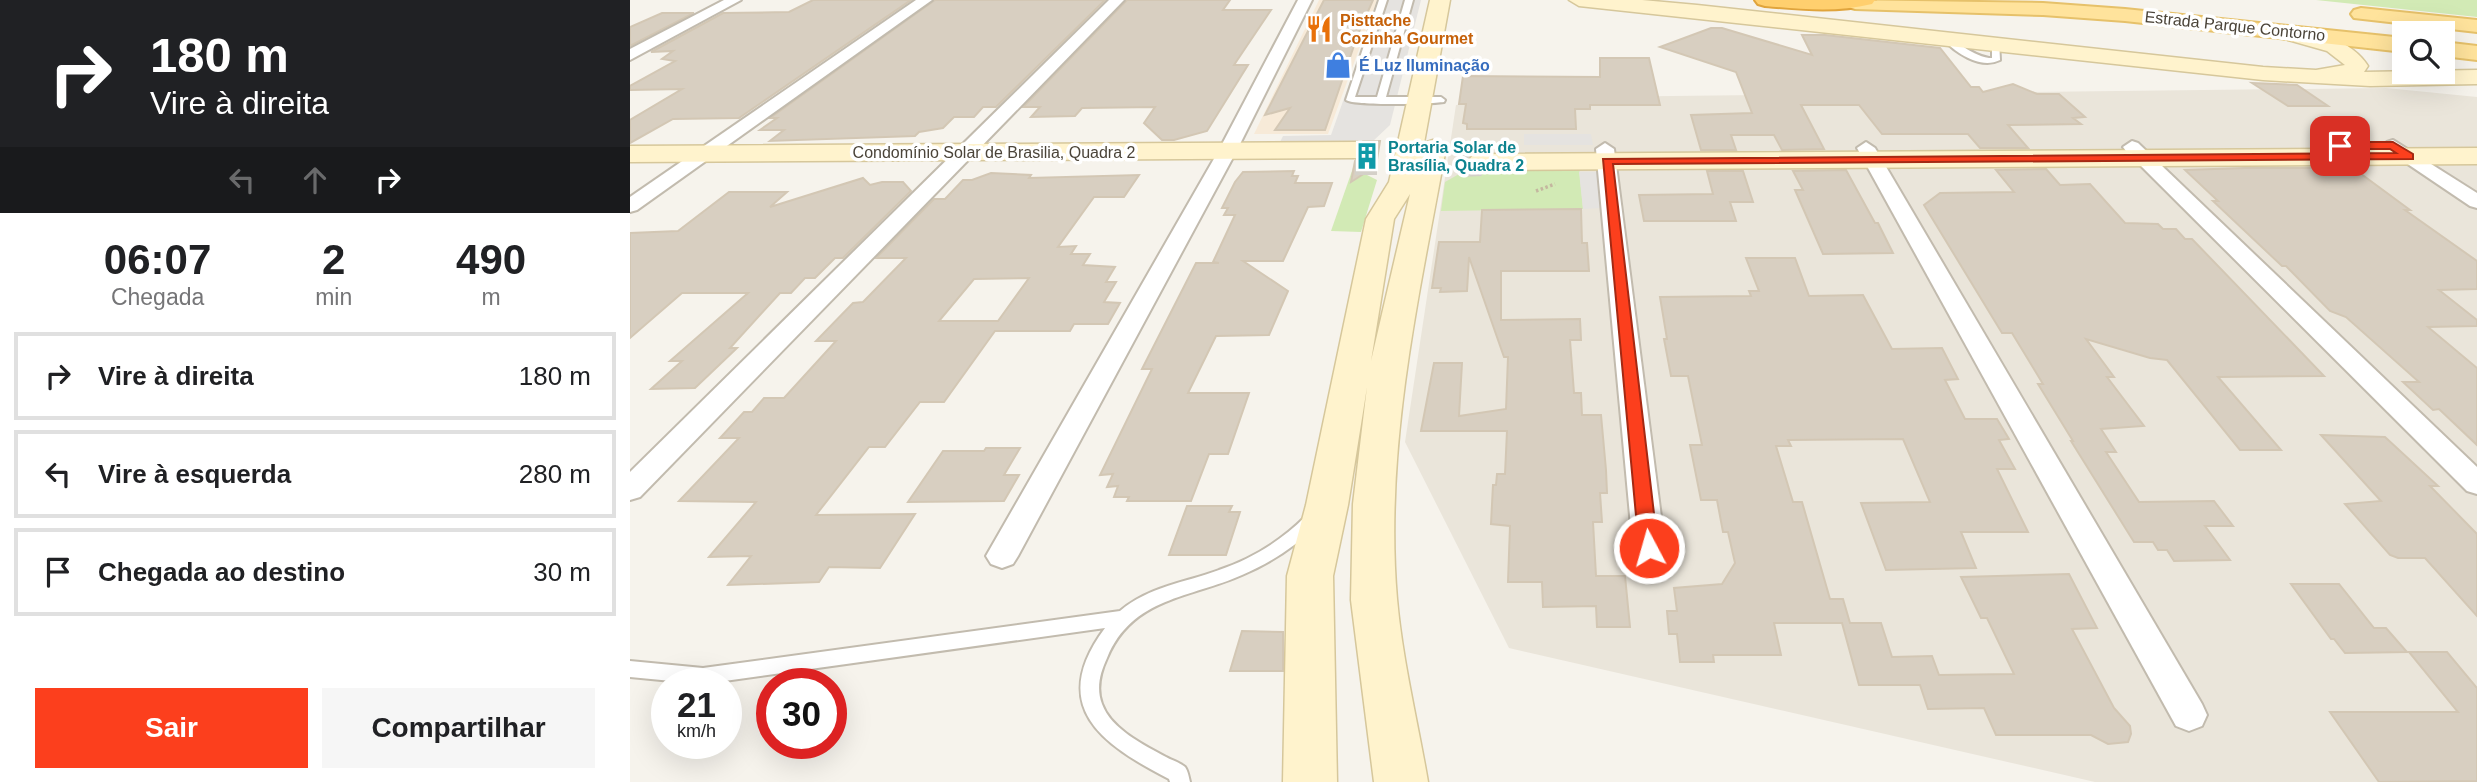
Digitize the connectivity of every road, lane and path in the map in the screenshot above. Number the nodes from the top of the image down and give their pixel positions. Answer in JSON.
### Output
{"nodes":[{"id":1,"x":734,"y":0,"type":"edge"},
{"id":2,"x":925,"y":0,"type":"edge"},
{"id":3,"x":1117,"y":0,"type":"edge"},
{"id":4,"x":1305,"y":0,"type":"edge"},
{"id":5,"x":1383,"y":0,"type":"edge"},
{"id":6,"x":1409,"y":0,"type":"edge"},
{"id":7,"x":1579,"y":0,"type":"edge"},
{"id":8,"x":1765,"y":0,"type":"edge"},
{"id":9,"x":1860,"y":1,"type":"edge"},
{"id":10,"x":1451,"y":6,"type":"edge"},
{"id":11,"x":2347,"y":13,"type":"dead end"},
{"id":12,"x":2477,"y":26,"type":"edge"},
{"id":13,"x":2277,"y":31,"type":"junction"},
{"id":14,"x":2392,"y":44,"type":"edge"},
{"id":15,"x":2455,"y":50,"type":"edge"},
{"id":16,"x":2477,"y":53,"type":"edge"},
{"id":17,"x":630,"y":55,"type":"edge"},
{"id":18,"x":2230,"y":70,"type":"junction"},
{"id":19,"x":2477,"y":78,"type":"edge"},
{"id":20,"x":1430,"y":100,"type":"junction"},
{"id":21,"x":1380,"y":101,"type":"junction"},
{"id":22,"x":2477,"y":145,"type":"edge"},
{"id":23,"x":2401,"y":151,"type":"junction"},
{"id":24,"x":2137,"y":152,"type":"junction"},
{"id":25,"x":630,"y":154,"type":"edge"},
{"id":26,"x":1870,"y":154,"type":"junction"},
{"id":27,"x":1606,"y":155,"type":"junction"},
{"id":28,"x":1225,"y":156,"type":"junction"},
{"id":29,"x":1383,"y":156,"type":"junction"},
{"id":30,"x":2477,"y":156,"type":"edge"},
{"id":31,"x":961,"y":158,"type":"junction"},
{"id":32,"x":696,"y":160,"type":"junction"},
{"id":33,"x":630,"y":166,"type":"edge"},
{"id":34,"x":2477,"y":202,"type":"edge"},
{"id":35,"x":630,"y":206,"type":"edge"},
{"id":36,"x":1420,"y":218,"type":"junction"},
{"id":37,"x":1380,"y":219,"type":"junction"},
{"id":38,"x":2477,"y":484,"type":"edge"},
{"id":39,"x":630,"y":490,"type":"edge"},
{"id":40,"x":1327,"y":505,"type":"junction"},
{"id":41,"x":1649,"y":548,"type":"dead end"},
{"id":42,"x":1002,"y":556,"type":"dead end"},
{"id":43,"x":1124,"y":618,"type":"junction"},
{"id":44,"x":630,"y":668,"type":"edge"},
{"id":45,"x":2189,"y":715,"type":"dead end"},
{"id":46,"x":1177,"y":779,"type":"edge"},
{"id":47,"x":1310,"y":782,"type":"edge"},
{"id":48,"x":1401,"y":782,"type":"edge"}],
"edges":[{"from":1,"to":17,"type":"street"},
{"from":2,"to":32,"type":"street"},
{"from":3,"to":31,"type":"street"},
{"from":4,"to":28,"type":"street"},
{"from":5,"to":21,"type":"lane"},
{"from":6,"to":21,"type":"lane"},
{"from":7,"to":18,"type":"street"},
{"from":8,"to":9,"type":"highway"},
{"from":9,"to":13,"type":"main road","name":"Estrada Parque Contorno"},
{"from":10,"to":20,"type":"street"},
{"from":11,"to":12,"type":"main road","name":"Estrada Parque Contorno"},
{"from":13,"to":14,"type":"main road","name":"Estrada Parque Contorno"},
{"from":13,"to":18,"type":"street"},
{"from":15,"to":16,"type":"main road"},
{"from":18,"to":19,"type":"street"},
{"from":20,"to":21,"type":"lane"},
{"from":20,"to":29,"type":"street"},
{"from":22,"to":23,"type":"street"},
{"from":23,"to":24,"type":"street","name":"Condomínio Solar de Brasilia, Quadra 2"},
{"from":23,"to":30,"type":"street"},
{"from":23,"to":34,"type":"street"},
{"from":24,"to":26,"type":"street","name":"Condomínio Solar de Brasilia, Quadra 2"},
{"from":24,"to":38,"type":"street"},
{"from":25,"to":32,"type":"street","name":"Condomínio Solar de Brasilia, Quadra 2"},
{"from":26,"to":27,"type":"street","name":"Condomínio Solar de Brasilia, Quadra 2"},
{"from":26,"to":45,"type":"street"},
{"from":27,"to":29,"type":"street","name":"Condomínio Solar de Brasilia, Quadra 2"},
{"from":27,"to":41,"type":"street"},
{"from":28,"to":29,"type":"street","name":"Condomínio Solar de Brasilia, Quadra 2"},
{"from":28,"to":31,"type":"street","name":"Condomínio Solar de Brasilia, Quadra 2"},
{"from":28,"to":42,"type":"street"},
{"from":29,"to":36,"type":"street"},
{"from":29,"to":37,"type":"street"},
{"from":31,"to":32,"type":"street","name":"Condomínio Solar de Brasilia, Quadra 2"},
{"from":31,"to":39,"type":"street"},
{"from":32,"to":33,"type":"street","name":"Condomínio Solar de Brasilia, Quadra 2"},
{"from":32,"to":35,"type":"street"},
{"from":36,"to":37,"type":"street"},
{"from":36,"to":48,"type":"street"},
{"from":37,"to":40,"type":"street"},
{"from":40,"to":43,"type":"lane"},
{"from":40,"to":47,"type":"street"},
{"from":43,"to":44,"type":"lane"},
{"from":43,"to":46,"type":"lane"}]}
